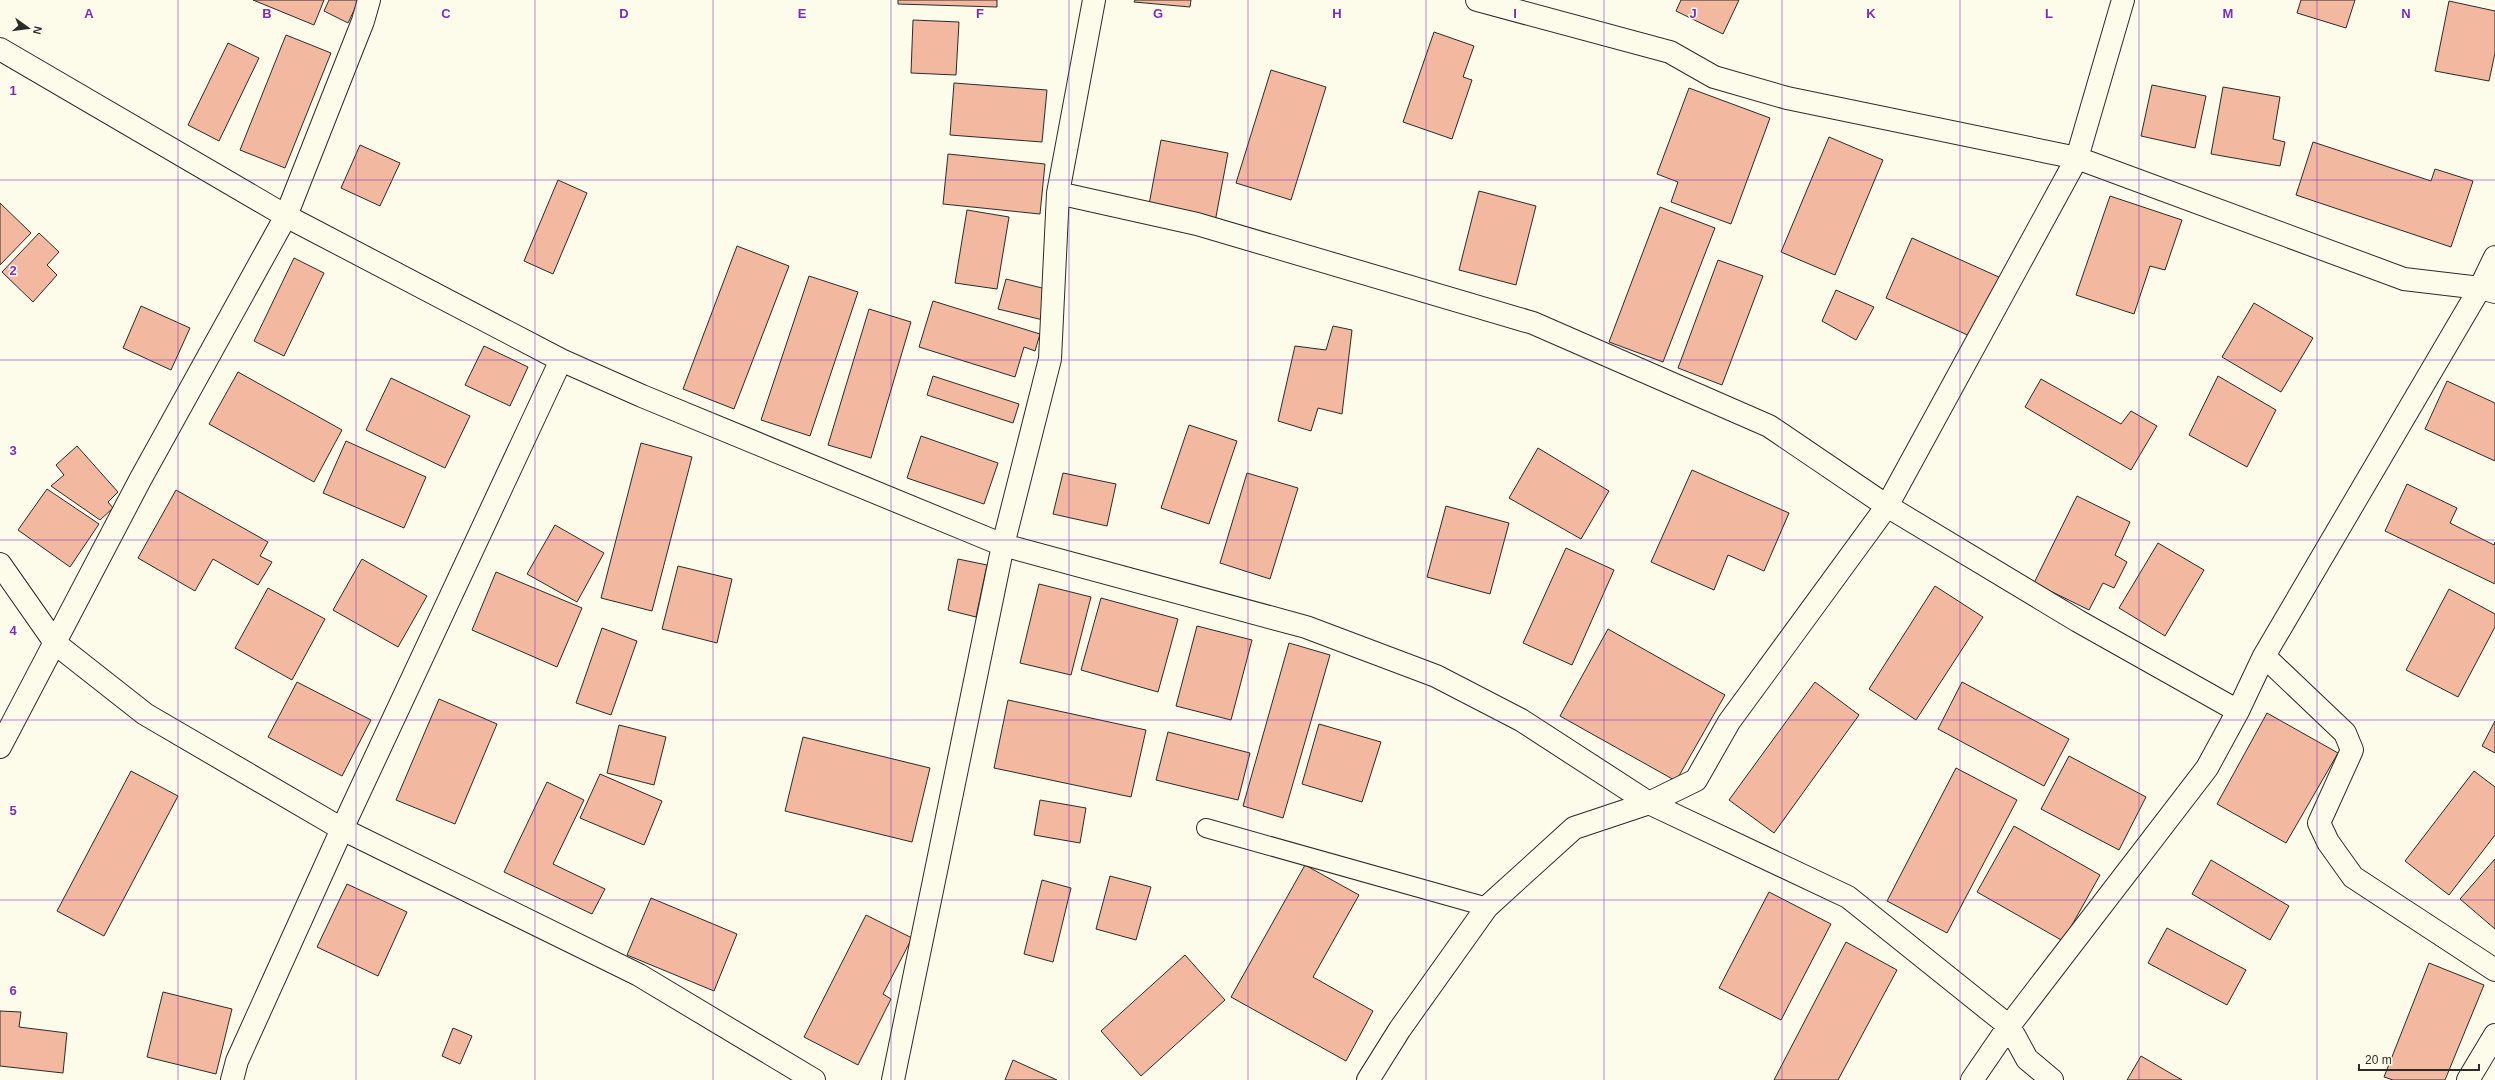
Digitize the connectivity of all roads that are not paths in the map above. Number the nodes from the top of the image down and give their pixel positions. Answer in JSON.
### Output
{"nodes":[{"id":1,"x":369,"y":0,"type":"edge"},
{"id":2,"x":1094,"y":0,"type":"edge"},
{"id":3,"x":1477,"y":0,"type":"edge"},
{"id":4,"x":2123,"y":0,"type":"edge"},
{"id":5,"x":0,"y":49,"type":"edge"},
{"id":6,"x":2077,"y":158,"type":"junction"},
{"id":7,"x":1058,"y":193,"type":"junction"},
{"id":8,"x":286,"y":216,"type":"junction"},
{"id":9,"x":2495,"y":257,"type":"edge"},
{"id":10,"x":2488,"y":290,"type":"edge"},
{"id":11,"x":561,"y":360,"type":"junction"},
{"id":12,"x":1887,"y":506,"type":"junction"},
{"id":13,"x":1003,"y":545,"type":"junction"},
{"id":14,"x":0,"y":564,"type":"edge"},
{"id":15,"x":56,"y":644,"type":"junction"},
{"id":16,"x":2264,"y":656,"type":"junction"},
{"id":17,"x":2238,"y":711,"type":"junction"},
{"id":18,"x":0,"y":747,"type":"edge"},
{"id":19,"x":1649,"y":803,"type":"junction"},
{"id":20,"x":1206,"y":828,"type":"dead end"},
{"id":21,"x":342,"y":829,"type":"junction"},
{"id":22,"x":1487,"y":907,"type":"junction"},
{"id":23,"x":2495,"y":970,"type":"edge"},
{"id":24,"x":2009,"y":1026,"type":"junction"},
{"id":25,"x":2495,"y":1035,"type":"edge"},
{"id":26,"x":232,"y":1080,"type":"edge"},
{"id":27,"x":814,"y":1080,"type":"edge"},
{"id":28,"x":893,"y":1080,"type":"edge"},
{"id":29,"x":1368,"y":1080,"type":"edge"},
{"id":30,"x":1972,"y":1080,"type":"edge"},
{"id":31,"x":2052,"y":1080,"type":"edge"},
{"id":32,"x":2468,"y":1080,"type":"edge"}],
"edges":[{"from":1,"to":8,"type":"street"},
{"from":2,"to":7,"type":"street"},
{"from":3,"to":6,"type":"street"},
{"from":4,"to":6,"type":"street"},
{"from":5,"to":8,"type":"street"},
{"from":6,"to":10,"type":"street"},
{"from":6,"to":12,"type":"street"},
{"from":7,"to":12,"type":"street"},
{"from":7,"to":13,"type":"street"},
{"from":8,"to":11,"type":"street"},
{"from":8,"to":15,"type":"street"},
{"from":9,"to":10,"type":"street"},
{"from":10,"to":16,"type":"street"},
{"from":11,"to":13,"type":"street"},
{"from":11,"to":21,"type":"street"},
{"from":12,"to":17,"type":"street"},
{"from":12,"to":19,"type":"street"},
{"from":13,"to":19,"type":"street"},
{"from":13,"to":28,"type":"street"},
{"from":14,"to":15,"type":"street"},
{"from":15,"to":18,"type":"street"},
{"from":15,"to":21,"type":"street"},
{"from":16,"to":17,"type":"street"},
{"from":16,"to":23,"type":"street"},
{"from":17,"to":24,"type":"street"},
{"from":19,"to":22,"type":"street"},
{"from":19,"to":24,"type":"street"},
{"from":20,"to":22,"type":"lane"},
{"from":21,"to":26,"type":"street"},
{"from":21,"to":27,"type":"street"},
{"from":22,"to":29,"type":"street"},
{"from":24,"to":30,"type":"street"},
{"from":24,"to":31,"type":"street"},
{"from":25,"to":32,"type":"street"}]}
